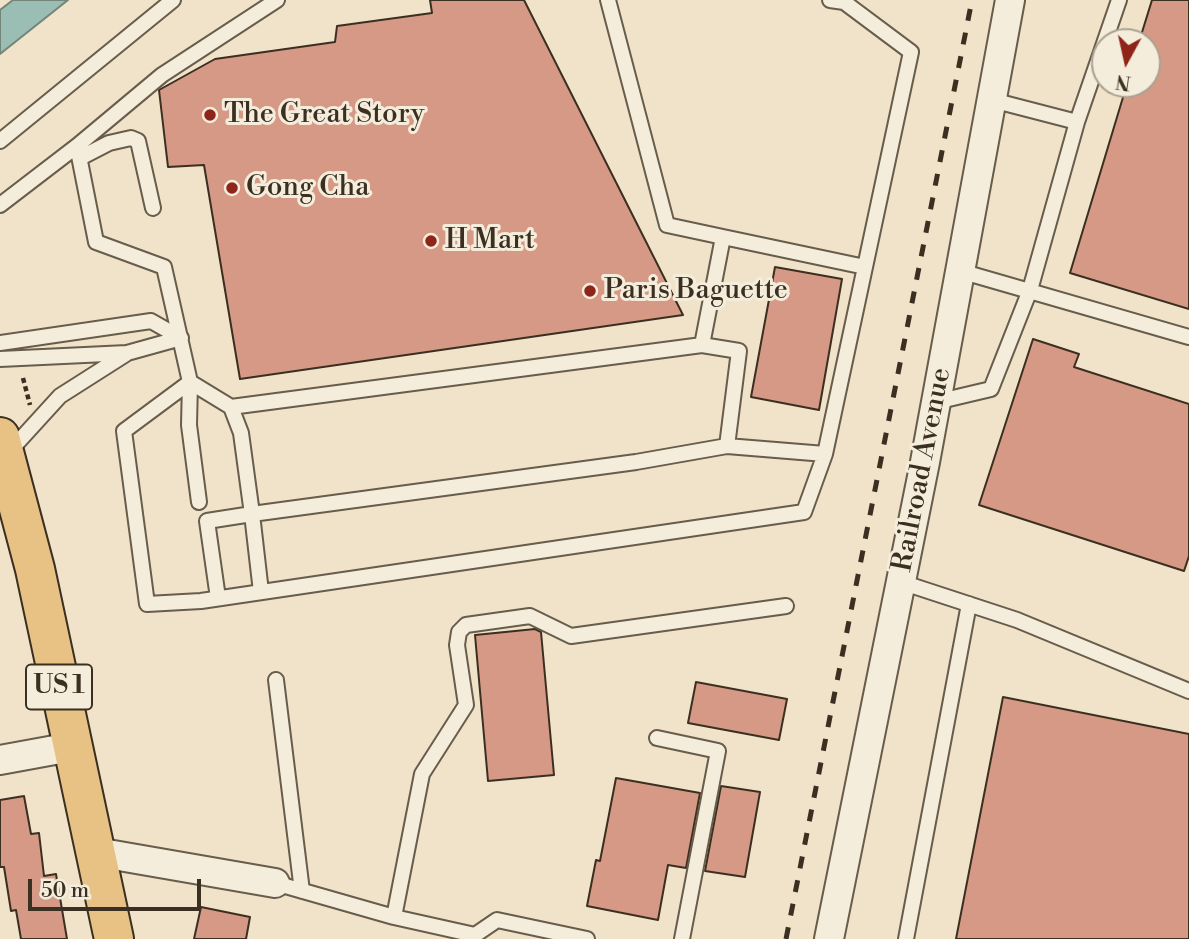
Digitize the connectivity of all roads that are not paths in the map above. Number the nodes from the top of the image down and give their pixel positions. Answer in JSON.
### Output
{"nodes":[{"id":1,"x":173,"y":0,"type":"edge"},
{"id":2,"x":277,"y":0,"type":"edge"},
{"id":3,"x":608,"y":0,"type":"edge"},
{"id":4,"x":830,"y":0,"type":"edge"},
{"id":5,"x":1010,"y":0,"type":"edge"},
{"id":6,"x":1119,"y":0,"type":"edge"},
{"id":7,"x":992,"y":100,"type":"junction"},
{"id":8,"x":1077,"y":121,"type":"junction"},
{"id":9,"x":0,"y":141,"type":"edge"},
{"id":10,"x":79,"y":153,"type":"junction"},
{"id":11,"x":0,"y":205,"type":"edge"},
{"id":12,"x":153,"y":208,"type":"dead end"},
{"id":13,"x":723,"y":237,"type":"junction"},
{"id":14,"x":865,"y":267,"type":"junction"},
{"id":15,"x":960,"y":271,"type":"junction"},
{"id":16,"x":1030,"y":290,"type":"junction"},
{"id":17,"x":1189,"y":337,"type":"edge"},
{"id":18,"x":181,"y":338,"type":"junction"},
{"id":19,"x":0,"y":343,"type":"edge"},
{"id":20,"x":702,"y":345,"type":"junction"},
{"id":21,"x":127,"y":353,"type":"junction"},
{"id":22,"x":0,"y":359,"type":"edge"},
{"id":23,"x":190,"y":382,"type":"junction"},
{"id":24,"x":936,"y":402,"type":"junction"},
{"id":25,"x":231,"y":407,"type":"junction"},
{"id":26,"x":727,"y":446,"type":"junction"},
{"id":27,"x":2,"y":447,"type":"edge"},
{"id":28,"x":825,"y":454,"type":"junction"},
{"id":29,"x":199,"y":502,"type":"dead end"},
{"id":30,"x":252,"y":514,"type":"junction"},
{"id":31,"x":901,"y":582,"type":"junction"},
{"id":32,"x":261,"y":592,"type":"junction"},
{"id":33,"x":218,"y":598,"type":"junction"},
{"id":34,"x":969,"y":604,"type":"junction"},
{"id":35,"x":786,"y":606,"type":"dead end"},
{"id":36,"x":276,"y":680,"type":"dead end"},
{"id":37,"x":1189,"y":691,"type":"edge"},
{"id":38,"x":657,"y":738,"type":"dead end"},
{"id":39,"x":71,"y":747,"type":"junction"},
{"id":40,"x":0,"y":760,"type":"edge"},
{"id":41,"x":96,"y":852,"type":"junction"},
{"id":42,"x":288,"y":887,"type":"junction"},
{"id":43,"x":394,"y":917,"type":"junction"},
{"id":44,"x":114,"y":939,"type":"edge"},
{"id":45,"x":587,"y":939,"type":"edge"},
{"id":46,"x":681,"y":939,"type":"edge"},
{"id":47,"x":829,"y":939,"type":"edge"},
{"id":48,"x":906,"y":939,"type":"edge"}],
"edges":[{"from":1,"to":9,"type":"lane"},
{"from":2,"to":10,"type":"lane"},
{"from":3,"to":13,"type":"lane"},
{"from":4,"to":14,"type":"lane"},
{"from":5,"to":7,"type":"street","name":"Railroad Avenue"},
{"from":6,"to":8,"type":"lane"},
{"from":7,"to":8,"type":"lane"},
{"from":7,"to":15,"type":"street","name":"Railroad Avenue"},
{"from":8,"to":16,"type":"lane"},
{"from":10,"to":11,"type":"lane"},
{"from":10,"to":12,"type":"lane"},
{"from":10,"to":18,"type":"lane"},
{"from":13,"to":14,"type":"lane"},
{"from":13,"to":20,"type":"lane"},
{"from":14,"to":28,"type":"lane"},
{"from":15,"to":16,"type":"lane"},
{"from":15,"to":24,"type":"street","name":"Railroad Avenue"},
{"from":16,"to":17,"type":"lane"},
{"from":16,"to":24,"type":"lane"},
{"from":18,"to":19,"type":"lane"},
{"from":18,"to":21,"type":"lane"},
{"from":18,"to":23,"type":"lane"},
{"from":20,"to":25,"type":"lane"},
{"from":20,"to":26,"type":"lane"},
{"from":21,"to":22,"type":"lane"},
{"from":21,"to":27,"type":"lane"},
{"from":23,"to":25,"type":"lane"},
{"from":23,"to":29,"type":"lane"},
{"from":23,"to":33,"type":"lane"},
{"from":24,"to":31,"type":"street","name":"Railroad Avenue"},
{"from":25,"to":30,"type":"lane"},
{"from":26,"to":28,"type":"lane"},
{"from":26,"to":30,"type":"lane"},
{"from":27,"to":39,"type":"main road","number":"US 1"},
{"from":28,"to":32,"type":"lane"},
{"from":30,"to":32,"type":"lane"},
{"from":30,"to":33,"type":"lane"},
{"from":31,"to":34,"type":"lane"},
{"from":31,"to":47,"type":"street","name":"Railroad Avenue"},
{"from":32,"to":33,"type":"lane"},
{"from":34,"to":37,"type":"lane"},
{"from":34,"to":48,"type":"lane"},
{"from":35,"to":43,"type":"lane"},
{"from":36,"to":42,"type":"lane"},
{"from":38,"to":46,"type":"lane"},
{"from":39,"to":40,"type":"street"},
{"from":39,"to":41,"type":"main road","number":"US 1"},
{"from":41,"to":42,"type":"street"},
{"from":41,"to":44,"type":"main road","number":"US 1"},
{"from":42,"to":43,"type":"lane"},
{"from":43,"to":45,"type":"lane"}]}
